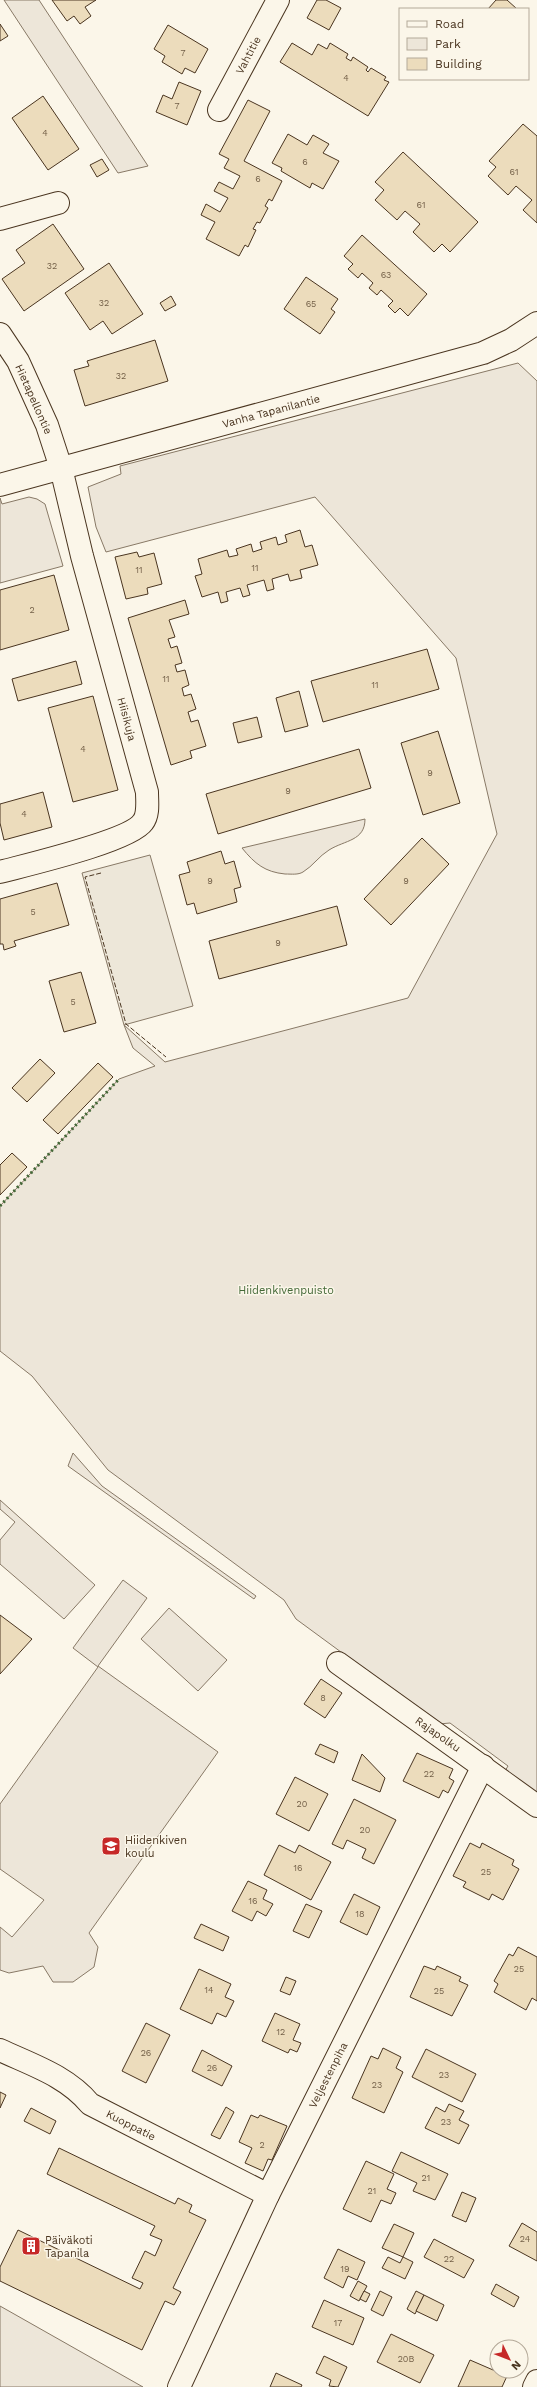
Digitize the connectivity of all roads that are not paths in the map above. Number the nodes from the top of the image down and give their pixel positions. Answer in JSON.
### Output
{"nodes":[{"id":1,"x":278,"y":0,"type":"edge"},
{"id":2,"x":219,"y":110,"type":"dead end"},
{"id":3,"x":58,"y":203,"type":"dead end"},
{"id":4,"x":0,"y":219,"type":"edge"},
{"id":5,"x":537,"y":323,"type":"edge"},
{"id":6,"x":0,"y":334,"type":"edge"},
{"id":7,"x":61,"y":468,"type":"junction"},
{"id":8,"x":0,"y":485,"type":"edge"},
{"id":9,"x":0,"y":872,"type":"edge"},
{"id":10,"x":338,"y":1663,"type":"dead end"},
{"id":11,"x":483,"y":1766,"type":"junction"},
{"id":12,"x":537,"y":1806,"type":"edge"},
{"id":13,"x":0,"y":2050,"type":"edge"},
{"id":14,"x":268,"y":2195,"type":"junction"},
{"id":15,"x":537,"y":2381,"type":"edge"},
{"id":16,"x":179,"y":2387,"type":"edge"},
{"id":17,"x":534,"y":2387,"type":"edge"}],
"edges":[{"from":1,"to":2,"type":"street","name":"Vahtitie"},
{"from":3,"to":4,"type":"street"},
{"from":5,"to":7,"type":"street","name":"Vanha Tapanilantie"},
{"from":6,"to":7,"type":"street","name":"Hietapellontie"},
{"from":7,"to":8,"type":"street","name":"Vanha Tapanilantie"},
{"from":7,"to":9,"type":"street","name":"Hiisikuja"},
{"from":10,"to":11,"type":"street","name":"Rajapolku"},
{"from":11,"to":12,"type":"street","name":"Rajapolku"},
{"from":11,"to":14,"type":"street","name":"Veljestenpiha"},
{"from":13,"to":14,"type":"street","name":"Kuoppatie"},
{"from":14,"to":16,"type":"street","name":"Veljestenpiha"},
{"from":15,"to":17,"type":"street"}]}
